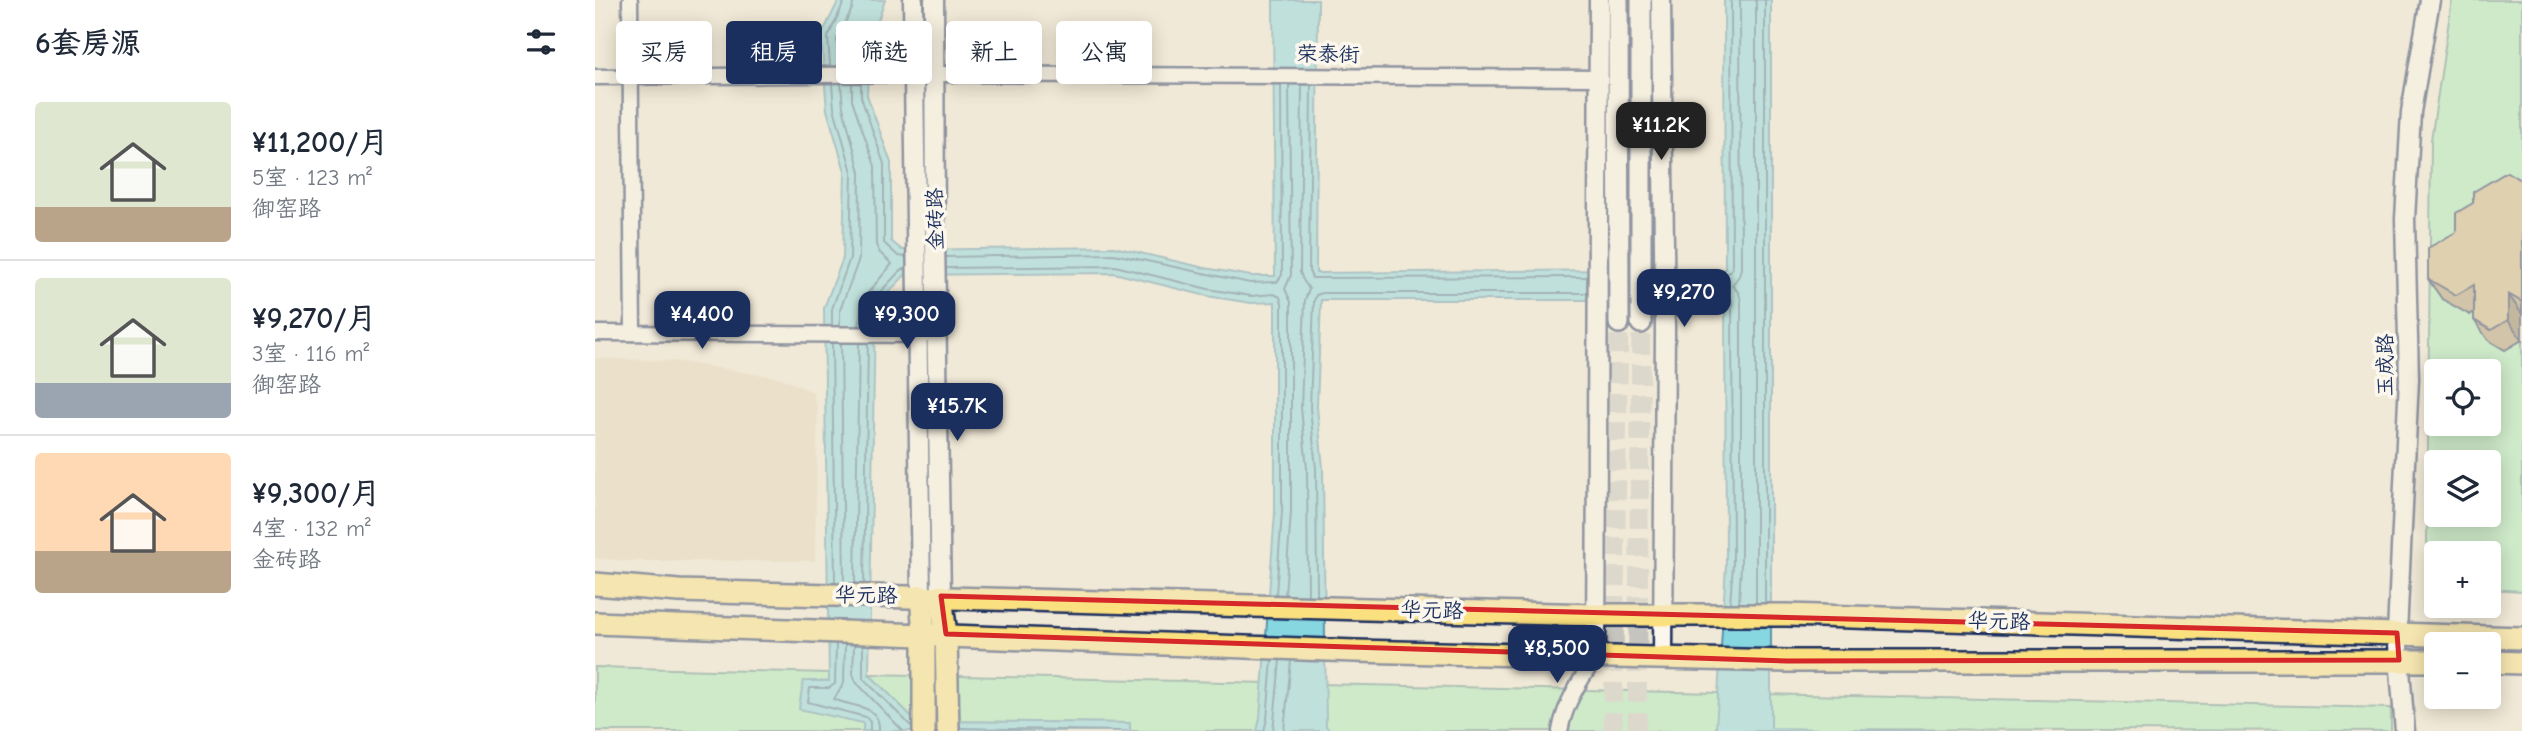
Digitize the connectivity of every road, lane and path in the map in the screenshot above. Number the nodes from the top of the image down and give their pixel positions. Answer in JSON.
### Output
{"nodes":[{"id":1,"x":630,"y":0,"type":"edge"},
{"id":2,"x":913,"y":0,"type":"edge"},
{"id":3,"x":934,"y":0,"type":"edge"},
{"id":4,"x":1599,"y":0,"type":"edge"},
{"id":5,"x":1618,"y":0,"type":"edge"},
{"id":6,"x":1641,"y":0,"type":"edge"},
{"id":7,"x":1661,"y":0,"type":"edge"},
{"id":8,"x":2430,"y":0,"type":"edge"},
{"id":9,"x":630,"y":21,"type":"edge"},
{"id":10,"x":913,"y":21,"type":"edge"},
{"id":11,"x":932,"y":74,"type":"edge"},
{"id":12,"x":935,"y":74,"type":"junction"},
{"id":13,"x":836,"y":76,"type":"edge"},
{"id":14,"x":616,"y":77,"type":"edge"},
{"id":15,"x":712,"y":77,"type":"edge"},
{"id":16,"x":595,"y":78,"type":"edge"},
{"id":17,"x":1599,"y":78,"type":"junction"},
{"id":18,"x":630,"y":84,"type":"edge"},
{"id":19,"x":914,"y":84,"type":"edge"},
{"id":20,"x":926,"y":241,"type":"junction"},
{"id":21,"x":1619,"y":323,"type":"tunnel mouth"},
{"id":22,"x":1641,"y":323,"type":"tunnel mouth"},
{"id":23,"x":595,"y":333,"type":"edge"},
{"id":24,"x":633,"y":333,"type":"junction"},
{"id":25,"x":917,"y":334,"type":"junction"},
{"id":26,"x":936,"y":335,"type":"junction"},
{"id":27,"x":595,"y":584,"type":"edge"},
{"id":28,"x":931,"y":596,"type":"junction"},
{"id":29,"x":1596,"y":615,"type":"junction"},
{"id":30,"x":1664,"y":616,"type":"junction"},
{"id":31,"x":595,"y":623,"type":"edge"},
{"id":32,"x":2397,"y":633,"type":"junction"},
{"id":33,"x":924,"y":634,"type":"junction"},
{"id":34,"x":946,"y":634,"type":"junction"},
{"id":35,"x":2522,"y":638,"type":"edge"},
{"id":36,"x":1596,"y":657,"type":"junction"},
{"id":37,"x":1663,"y":657,"type":"junction"},
{"id":38,"x":2399,"y":660,"type":"junction"},
{"id":39,"x":2424,"y":661,"type":"edge"},
{"id":40,"x":2501,"y":662,"type":"edge"},
{"id":41,"x":2522,"y":663,"type":"edge"},
{"id":42,"x":923,"y":731,"type":"edge"},
{"id":43,"x":948,"y":731,"type":"edge"},
{"id":44,"x":1560,"y":731,"type":"edge"},
{"id":45,"x":2405,"y":731,"type":"edge"}],
"edges":[{"from":1,"to":9,"type":"street"},
{"from":2,"to":10,"type":"street","name":"金砖路"},
{"from":3,"to":12,"type":"street","name":"金砖路"},
{"from":4,"to":17,"type":"street"},
{"from":5,"to":21,"type":"main road"},
{"from":6,"to":22,"type":"main road"},
{"from":7,"to":30,"type":"street"},
{"from":8,"to":32,"type":"street","name":"玉成路"},
{"from":11,"to":12,"type":"street","name":"荣泰街"},
{"from":12,"to":17,"type":"street","name":"荣泰街"},
{"from":12,"to":20,"type":"street","name":"金砖路"},
{"from":13,"to":15,"type":"street","name":"荣泰街"},
{"from":14,"to":16,"type":"street","name":"荣泰街"},
{"from":17,"to":29,"type":"street"},
{"from":18,"to":24,"type":"street"},
{"from":19,"to":20,"type":"street","name":"金砖路"},
{"from":20,"to":25,"type":"street","name":"金砖路"},
{"from":20,"to":26,"type":"street","name":"金砖路"},
{"from":23,"to":24,"type":"street"},
{"from":24,"to":25,"type":"street"},
{"from":25,"to":26,"type":"street"},
{"from":25,"to":28,"type":"street","name":"金砖路"},
{"from":26,"to":28,"type":"street","name":"金砖路"},
{"from":27,"to":28,"type":"main road","name":"华元路"},
{"from":28,"to":29,"type":"main road","name":"华元路"},
{"from":28,"to":33,"type":"main road","name":"金砖路"},
{"from":28,"to":34,"type":"main road","name":"金砖路"},
{"from":29,"to":30,"type":"main road","name":"华元路"},
{"from":29,"to":36,"type":"street"},
{"from":30,"to":32,"type":"main road","name":"华元路"},
{"from":30,"to":37,"type":"street"},
{"from":31,"to":33,"type":"main road","name":"华元路"},
{"from":32,"to":35,"type":"main road","name":"华元路"},
{"from":32,"to":38,"type":"street","name":"玉成路"},
{"from":33,"to":34,"type":"main road","name":"华元路"},
{"from":33,"to":42,"type":"main road","name":"金砖路"},
{"from":34,"to":36,"type":"main road","name":"华元路"},
{"from":34,"to":43,"type":"main road","name":"金砖路"},
{"from":36,"to":37,"type":"main road","name":"华元路"},
{"from":36,"to":44,"type":"street"},
{"from":37,"to":38,"type":"main road","name":"华元路"},
{"from":38,"to":39,"type":"main road","name":"华元路"},
{"from":38,"to":45,"type":"street","name":"玉成路"},
{"from":40,"to":41,"type":"main road"}]}
